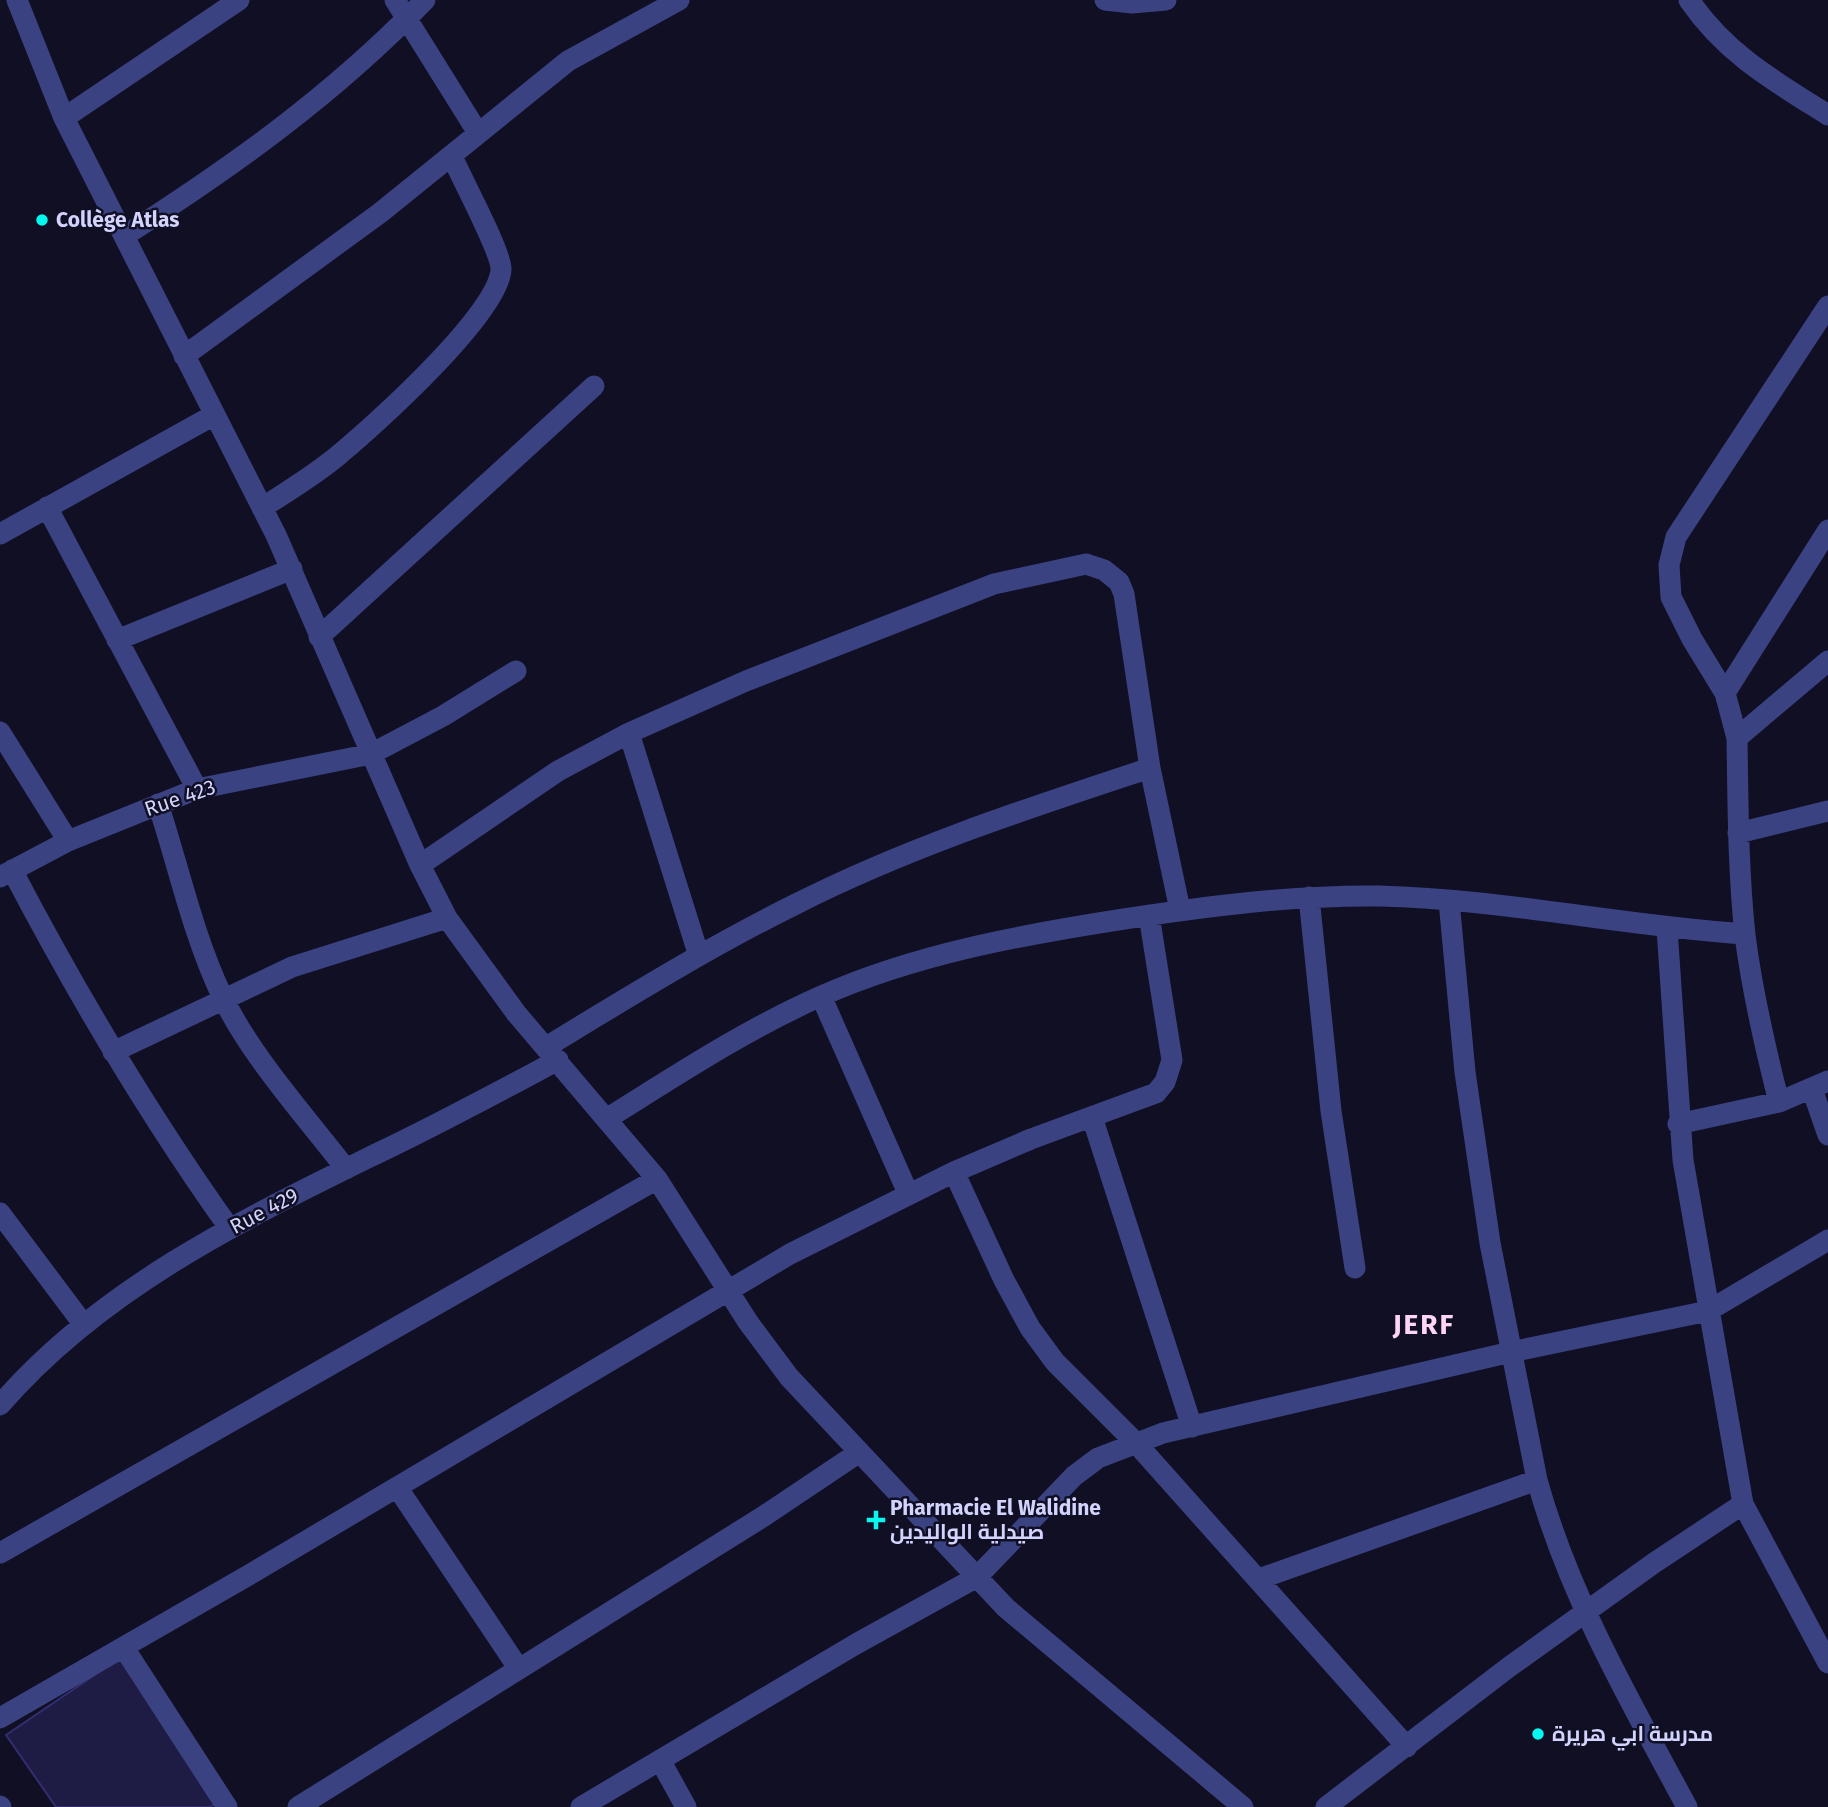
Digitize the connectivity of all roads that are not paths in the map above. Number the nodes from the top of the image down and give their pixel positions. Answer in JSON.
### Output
{"nodes":[{"id":1,"x":17,"y":0,"type":"edge"},
{"id":2,"x":395,"y":0,"type":"edge"},
{"id":3,"x":425,"y":0,"type":"edge"},
{"id":4,"x":679,"y":0,"type":"edge"},
{"id":5,"x":1105,"y":0,"type":"edge"},
{"id":6,"x":1166,"y":0,"type":"edge"},
{"id":7,"x":1689,"y":0,"type":"edge"},
{"id":8,"x":236,"y":1,"type":"edge"},
{"id":9,"x":405,"y":20,"type":"junction"},
{"id":10,"x":1828,"y":115,"type":"edge"},
{"id":11,"x":64,"y":118,"type":"junction"},
{"id":12,"x":478,"y":133,"type":"junction"},
{"id":13,"x":452,"y":156,"type":"junction"},
{"id":14,"x":124,"y":236,"type":"junction"},
{"id":15,"x":1828,"y":306,"type":"edge"},
{"id":16,"x":184,"y":356,"type":"junction"},
{"id":17,"x":594,"y":386,"type":"dead end"},
{"id":18,"x":214,"y":415,"type":"junction"},
{"id":19,"x":47,"y":507,"type":"junction"},
{"id":20,"x":262,"y":508,"type":"junction"},
{"id":21,"x":1828,"y":530,"type":"edge"},
{"id":22,"x":0,"y":534,"type":"edge"},
{"id":23,"x":292,"y":569,"type":"junction"},
{"id":24,"x":319,"y":637,"type":"junction"},
{"id":25,"x":117,"y":640,"type":"junction"},
{"id":26,"x":1828,"y":662,"type":"edge"},
{"id":27,"x":516,"y":671,"type":"dead end"},
{"id":28,"x":1725,"y":693,"type":"junction"},
{"id":29,"x":0,"y":732,"type":"edge"},
{"id":30,"x":629,"y":733,"type":"junction"},
{"id":31,"x":1737,"y":738,"type":"junction"},
{"id":32,"x":372,"y":754,"type":"junction"},
{"id":33,"x":1150,"y":768,"type":"junction"},
{"id":34,"x":197,"y":789,"type":"junction"},
{"id":35,"x":158,"y":804,"type":"junction"},
{"id":36,"x":1828,"y":811,"type":"edge"},
{"id":37,"x":1738,"y":833,"type":"junction"},
{"id":38,"x":68,"y":841,"type":"junction"},
{"id":39,"x":420,"y":865,"type":"junction"},
{"id":40,"x":6,"y":874,"type":"edge"},
{"id":41,"x":1309,"y":897,"type":"junction"},
{"id":42,"x":1449,"y":901,"type":"junction"},
{"id":43,"x":1180,"y":911,"type":"junction"},
{"id":44,"x":1149,"y":915,"type":"junction"},
{"id":45,"x":447,"y":918,"type":"junction"},
{"id":46,"x":1667,"y":929,"type":"junction"},
{"id":47,"x":1745,"y":934,"type":"junction"},
{"id":48,"x":699,"y":956,"type":"junction"},
{"id":49,"x":821,"y":996,"type":"junction"},
{"id":50,"x":223,"y":999,"type":"junction"},
{"id":51,"x":113,"y":1052,"type":"junction"},
{"id":52,"x":552,"y":1054,"type":"junction"},
{"id":53,"x":1820,"y":1085,"type":"edge"},
{"id":54,"x":1779,"y":1102,"type":"junction"},
{"id":55,"x":1093,"y":1117,"type":"junction"},
{"id":56,"x":608,"y":1118,"type":"junction"},
{"id":57,"x":1678,"y":1124,"type":"junction"},
{"id":58,"x":1828,"y":1135,"type":"edge"},
{"id":59,"x":346,"y":1169,"type":"junction"},
{"id":60,"x":954,"y":1172,"type":"junction"},
{"id":61,"x":657,"y":1179,"type":"junction"},
{"id":62,"x":908,"y":1193,"type":"junction"},
{"id":63,"x":0,"y":1213,"type":"edge"},
{"id":64,"x":230,"y":1229,"type":"junction"},
{"id":65,"x":1828,"y":1240,"type":"edge"},
{"id":66,"x":1355,"y":1268,"type":"dead end"},
{"id":67,"x":729,"y":1290,"type":"junction"},
{"id":68,"x":1708,"y":1311,"type":"junction"},
{"id":69,"x":84,"y":1325,"type":"junction"},
{"id":70,"x":1511,"y":1352,"type":"junction"},
{"id":71,"x":0,"y":1405,"type":"edge"},
{"id":72,"x":1192,"y":1427,"type":"junction"},
{"id":73,"x":1136,"y":1443,"type":"junction"},
{"id":74,"x":858,"y":1452,"type":"junction"},
{"id":75,"x":1537,"y":1480,"type":"junction"},
{"id":76,"x":397,"y":1487,"type":"junction"},
{"id":77,"x":1743,"y":1504,"type":"junction"},
{"id":78,"x":0,"y":1553,"type":"edge"},
{"id":79,"x":977,"y":1577,"type":"junction"},
{"id":80,"x":1259,"y":1579,"type":"junction"},
{"id":81,"x":1585,"y":1612,"type":"junction"},
{"id":82,"x":124,"y":1648,"type":"junction"},
{"id":83,"x":1828,"y":1663,"type":"edge"},
{"id":84,"x":519,"y":1669,"type":"junction"},
{"id":85,"x":0,"y":1718,"type":"edge"},
{"id":86,"x":1407,"y":1747,"type":"junction"},
{"id":87,"x":660,"y":1760,"type":"junction"},
{"id":88,"x":227,"y":1807,"type":"edge"},
{"id":89,"x":299,"y":1807,"type":"edge"},
{"id":90,"x":581,"y":1807,"type":"edge"},
{"id":91,"x":686,"y":1807,"type":"edge"},
{"id":92,"x":1243,"y":1807,"type":"edge"},
{"id":93,"x":1326,"y":1807,"type":"edge"},
{"id":94,"x":1687,"y":1807,"type":"edge"}],
"edges":[{"from":1,"to":11,"type":"street"},
{"from":2,"to":9,"type":"street"},
{"from":3,"to":9,"type":"street"},
{"from":4,"to":12,"type":"street"},
{"from":5,"to":6,"type":"street"},
{"from":7,"to":10,"type":"street"},
{"from":8,"to":11,"type":"street"},
{"from":9,"to":12,"type":"street"},
{"from":9,"to":14,"type":"street"},
{"from":11,"to":14,"type":"street"},
{"from":12,"to":13,"type":"street"},
{"from":13,"to":16,"type":"street"},
{"from":13,"to":20,"type":"street"},
{"from":14,"to":16,"type":"street"},
{"from":15,"to":28,"type":"street"},
{"from":16,"to":18,"type":"street"},
{"from":17,"to":24,"type":"street"},
{"from":18,"to":19,"type":"street"},
{"from":18,"to":20,"type":"street"},
{"from":19,"to":22,"type":"street"},
{"from":19,"to":25,"type":"street"},
{"from":20,"to":23,"type":"street"},
{"from":21,"to":28,"type":"street"},
{"from":23,"to":24,"type":"street"},
{"from":23,"to":25,"type":"street"},
{"from":24,"to":32,"type":"street"},
{"from":25,"to":34,"type":"street"},
{"from":26,"to":31,"type":"street"},
{"from":27,"to":32,"type":"street","name":"Rue 423"},
{"from":28,"to":31,"type":"street"},
{"from":29,"to":38,"type":"street"},
{"from":30,"to":33,"type":"street"},
{"from":30,"to":39,"type":"street"},
{"from":30,"to":48,"type":"street"},
{"from":31,"to":37,"type":"street"},
{"from":32,"to":34,"type":"street","name":"Rue 423"},
{"from":32,"to":39,"type":"street"},
{"from":33,"to":43,"type":"street"},
{"from":33,"to":48,"type":"street","name":"Rue 429"},
{"from":34,"to":35,"type":"street","name":"Rue 423"},
{"from":35,"to":38,"type":"street","name":"Rue 423"},
{"from":35,"to":50,"type":"street"},
{"from":36,"to":37,"type":"street"},
{"from":37,"to":47,"type":"street"},
{"from":38,"to":40,"type":"street","name":"Rue 423"},
{"from":39,"to":45,"type":"street"},
{"from":40,"to":51,"type":"street"},
{"from":41,"to":42,"type":"street"},
{"from":41,"to":43,"type":"street"},
{"from":41,"to":66,"type":"street"},
{"from":42,"to":46,"type":"street"},
{"from":42,"to":70,"type":"street"},
{"from":43,"to":44,"type":"street"},
{"from":44,"to":49,"type":"street"},
{"from":44,"to":55,"type":"street"},
{"from":45,"to":50,"type":"street"},
{"from":45,"to":52,"type":"street"},
{"from":46,"to":47,"type":"street"},
{"from":46,"to":57,"type":"street"},
{"from":47,"to":54,"type":"street"},
{"from":48,"to":52,"type":"street","name":"Rue 429"},
{"from":49,"to":56,"type":"street"},
{"from":49,"to":62,"type":"street"},
{"from":50,"to":51,"type":"street"},
{"from":50,"to":59,"type":"street"},
{"from":51,"to":64,"type":"street"},
{"from":52,"to":56,"type":"street"},
{"from":52,"to":59,"type":"street","name":"Rue 429"},
{"from":53,"to":54,"type":"street"},
{"from":53,"to":58,"type":"street"},
{"from":54,"to":57,"type":"street"},
{"from":55,"to":60,"type":"street"},
{"from":55,"to":72,"type":"street"},
{"from":56,"to":61,"type":"street"},
{"from":57,"to":68,"type":"street"},
{"from":59,"to":64,"type":"street","name":"Rue 429"},
{"from":60,"to":62,"type":"street"},
{"from":60,"to":73,"type":"street"},
{"from":61,"to":67,"type":"street"},
{"from":61,"to":78,"type":"street"},
{"from":62,"to":67,"type":"street"},
{"from":63,"to":69,"type":"street"},
{"from":64,"to":69,"type":"street","name":"Rue 429"},
{"from":65,"to":68,"type":"street"},
{"from":67,"to":74,"type":"street"},
{"from":67,"to":76,"type":"street"},
{"from":68,"to":70,"type":"street"},
{"from":68,"to":77,"type":"street"},
{"from":69,"to":71,"type":"street","name":"Rue 429"},
{"from":70,"to":72,"type":"street"},
{"from":70,"to":75,"type":"street"},
{"from":72,"to":73,"type":"street"},
{"from":73,"to":79,"type":"street"},
{"from":73,"to":80,"type":"street"},
{"from":74,"to":79,"type":"street"},
{"from":74,"to":84,"type":"street"},
{"from":75,"to":80,"type":"street"},
{"from":75,"to":81,"type":"street"},
{"from":76,"to":82,"type":"street"},
{"from":76,"to":84,"type":"street"},
{"from":77,"to":81,"type":"street"},
{"from":77,"to":83,"type":"street"},
{"from":79,"to":87,"type":"street"},
{"from":79,"to":92,"type":"street"},
{"from":80,"to":86,"type":"street"},
{"from":81,"to":86,"type":"street"},
{"from":81,"to":94,"type":"street"},
{"from":82,"to":85,"type":"street"},
{"from":82,"to":88,"type":"street"},
{"from":84,"to":89,"type":"street"},
{"from":86,"to":93,"type":"street"},
{"from":87,"to":90,"type":"street"},
{"from":87,"to":91,"type":"street"}]}
